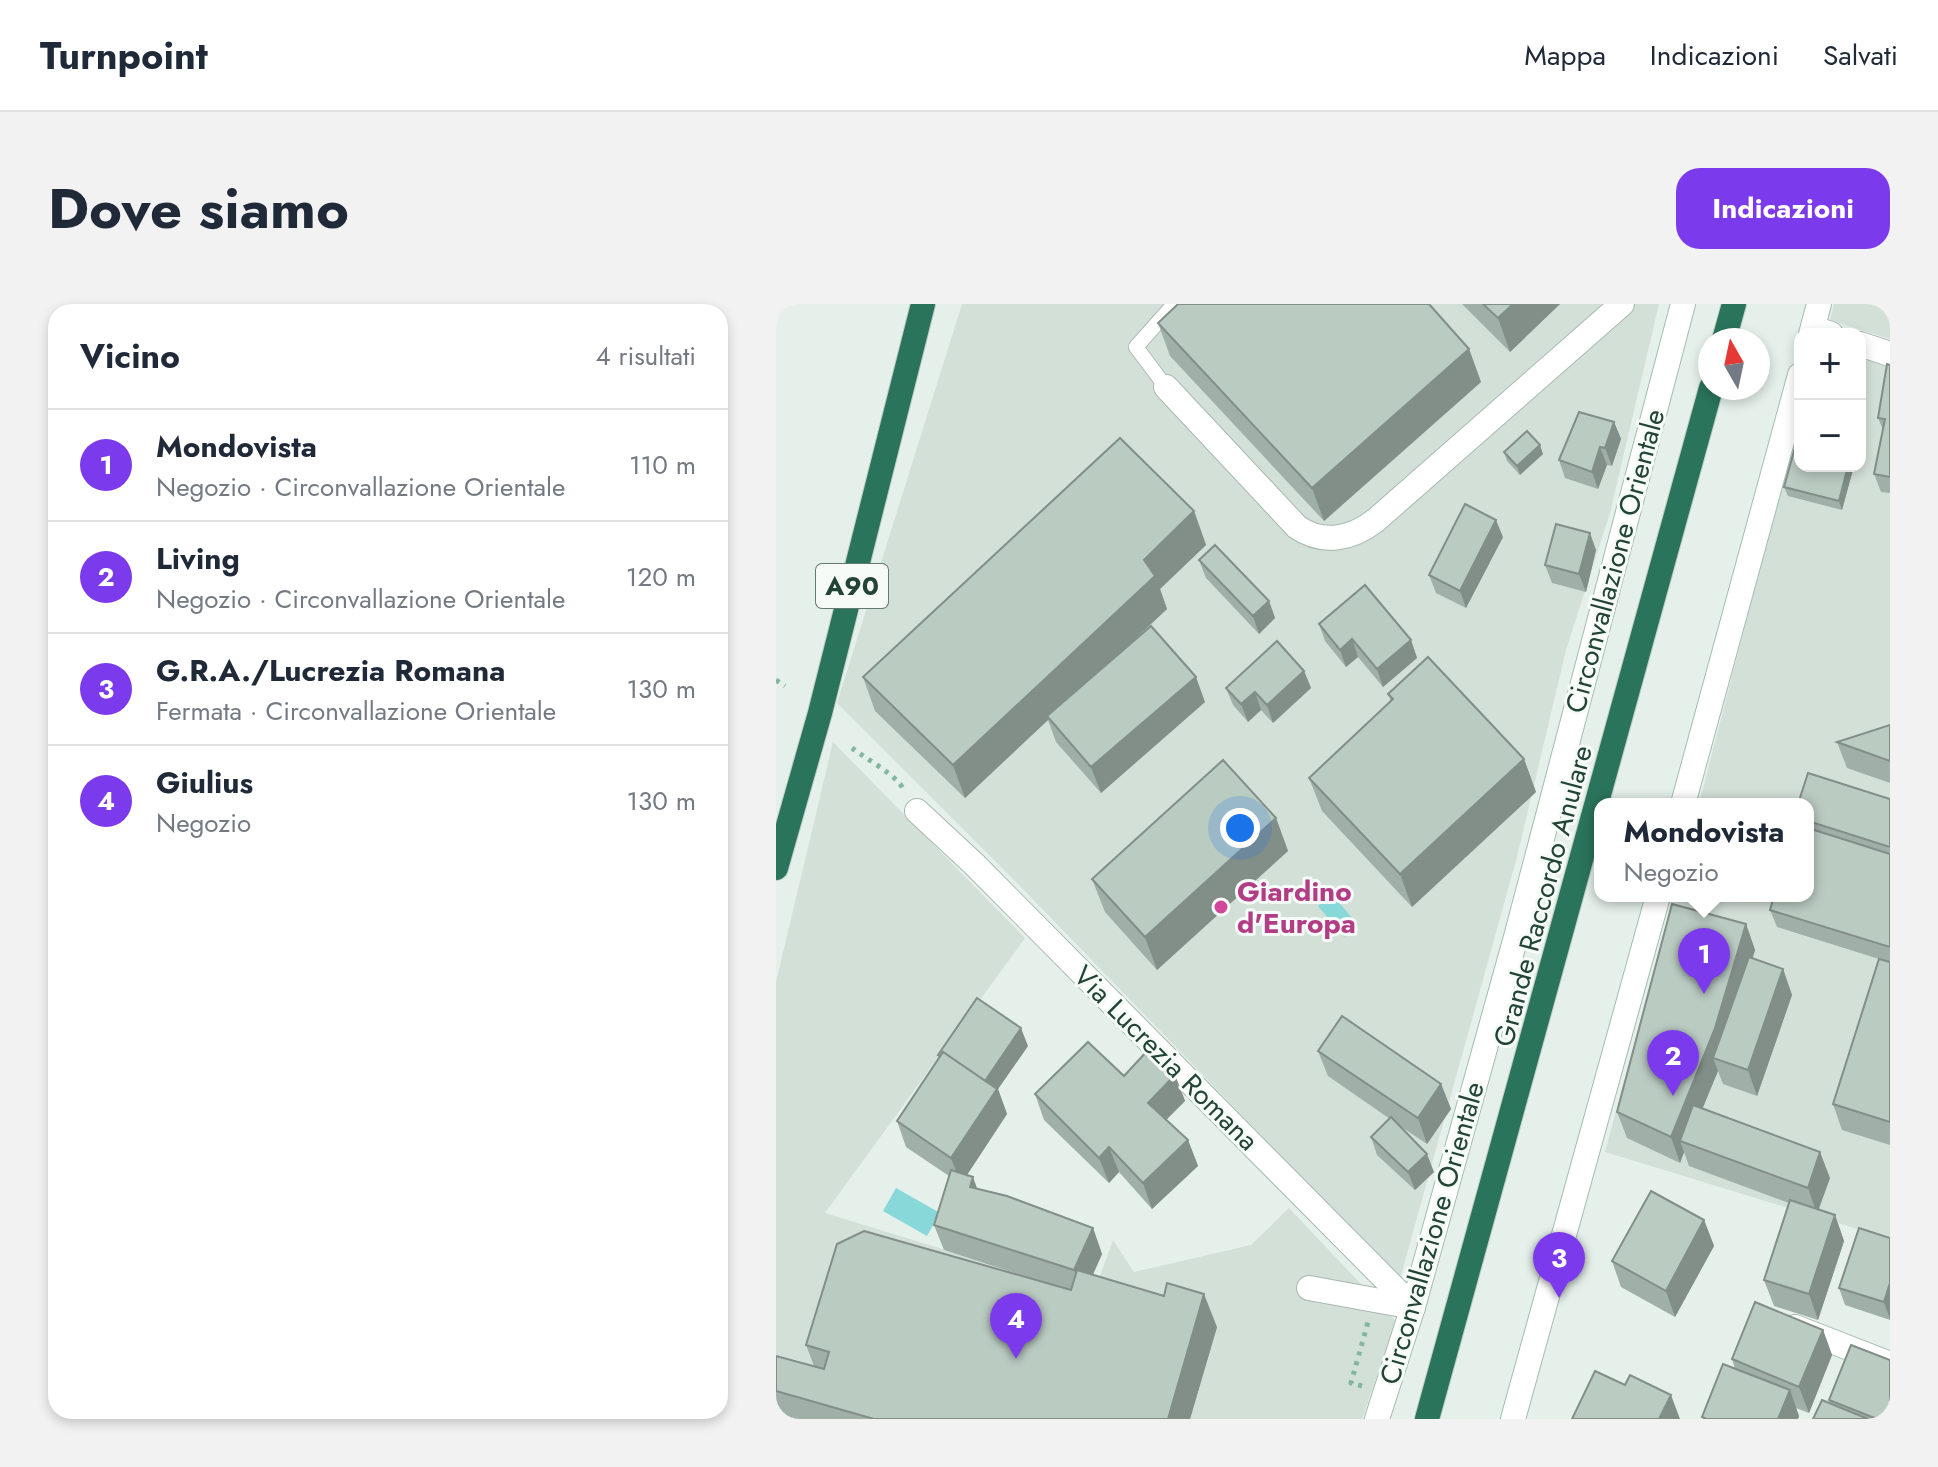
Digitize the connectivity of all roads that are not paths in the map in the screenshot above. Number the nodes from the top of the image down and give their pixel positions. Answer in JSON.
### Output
{"nodes":[{"id":1,"x":923,"y":304,"type":"edge"},
{"id":2,"x":1174,"y":304,"type":"edge"},
{"id":3,"x":1622,"y":304,"type":"edge"},
{"id":4,"x":1683,"y":304,"type":"edge"},
{"id":5,"x":1734,"y":304,"type":"edge"},
{"id":6,"x":1819,"y":304,"type":"edge"},
{"id":7,"x":1727,"y":328,"type":"edge"},
{"id":8,"x":1818,"y":328,"type":"edge"},
{"id":9,"x":1866,"y":346,"type":"edge"},
{"id":10,"x":1890,"y":354,"type":"edge"},
{"id":11,"x":1166,"y":387,"type":"joint"},
{"id":12,"x":1794,"y":397,"type":"edge"},
{"id":13,"x":1708,"y":400,"type":"edge"},
{"id":14,"x":1598,"y":798,"type":"edge"},
{"id":15,"x":1685,"y":798,"type":"edge"},
{"id":16,"x":917,"y":811,"type":"road end"},
{"id":17,"x":1594,"y":813,"type":"edge"},
{"id":18,"x":776,"y":868,"type":"edge"},
{"id":19,"x":1656,"y":902,"type":"edge"},
{"id":20,"x":1309,"y":1288,"type":"dead end"},
{"id":21,"x":1413,"y":1307,"type":"junction"},
{"id":22,"x":1776,"y":1319,"type":"edge"},
{"id":23,"x":1890,"y":1364,"type":"edge"},
{"id":24,"x":1377,"y":1419,"type":"edge"},
{"id":25,"x":1427,"y":1419,"type":"edge"},
{"id":26,"x":1513,"y":1419,"type":"edge"}],
"edges":[{"from":1,"to":18,"type":"highway","number":"A90"},
{"from":2,"to":11,"type":"lane"},
{"from":3,"to":11,"type":"street"},
{"from":4,"to":21,"type":"street","name":"Circonvallazione Orientale"},
{"from":5,"to":7,"type":"highway"},
{"from":6,"to":8,"type":"street"},
{"from":9,"to":10,"type":"street"},
{"from":12,"to":15,"type":"street"},
{"from":13,"to":14,"type":"highway","name":"Grande Raccordo Anulare"},
{"from":16,"to":21,"type":"street","name":"Via Lucrezia Romana"},
{"from":17,"to":25,"type":"highway","name":"Grande Raccordo Anulare"},
{"from":19,"to":26,"type":"street"},
{"from":20,"to":21,"type":"street"},
{"from":21,"to":24,"type":"street","name":"Circonvallazione Orientale"},
{"from":22,"to":23,"type":"street"}]}
